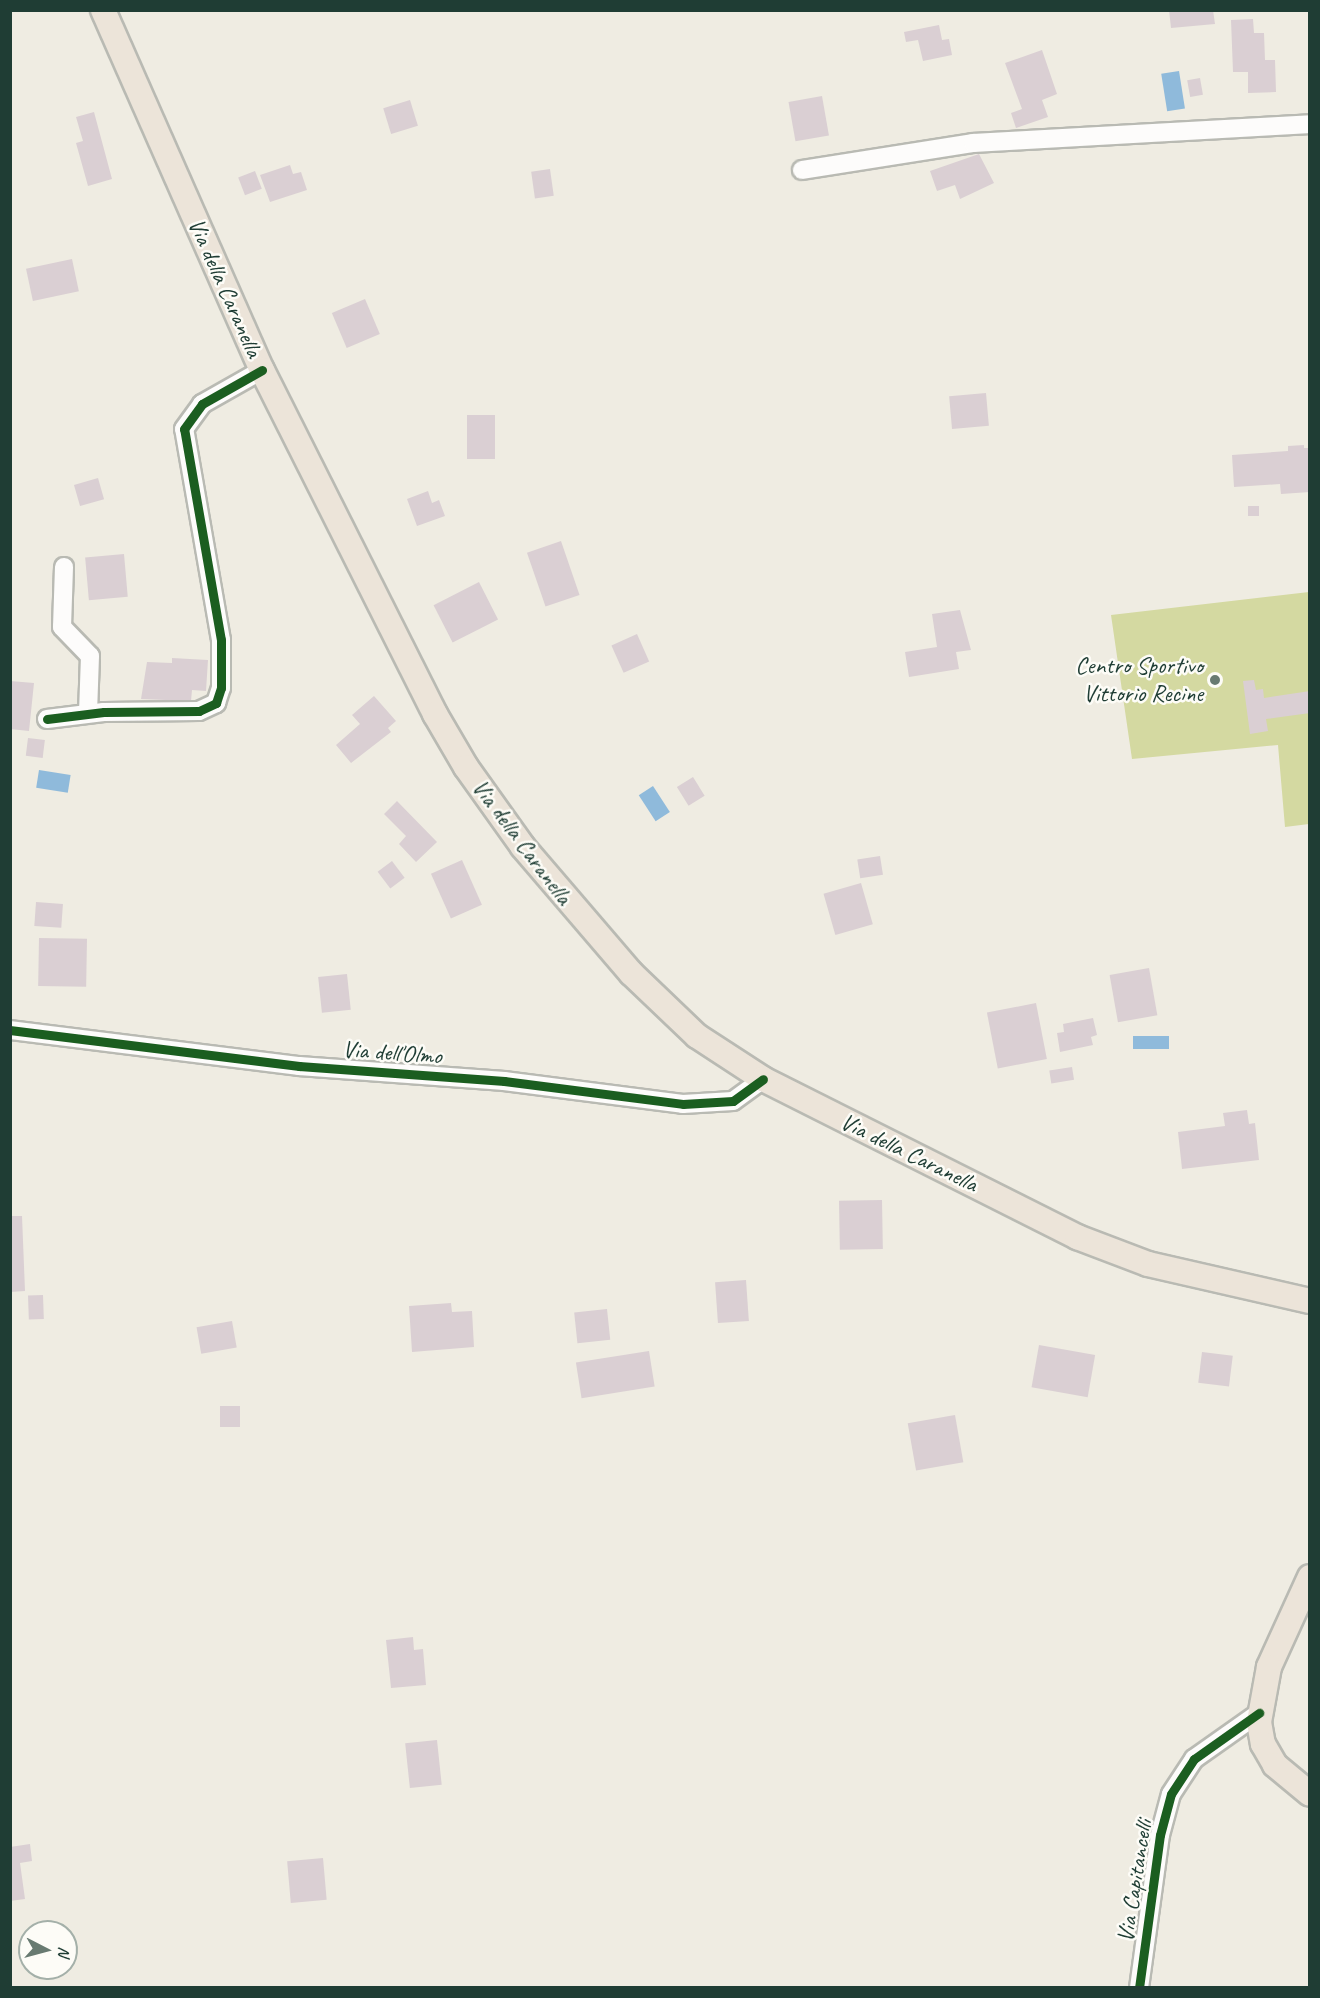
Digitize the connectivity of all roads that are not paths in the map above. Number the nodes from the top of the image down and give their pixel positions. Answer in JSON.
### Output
{"nodes":[{"id":1,"x":103,"y":10,"type":"edge"},
{"id":2,"x":1310,"y":124,"type":"edge"},
{"id":3,"x":802,"y":170,"type":"dead end"},
{"id":4,"x":262,"y":370,"type":"junction"},
{"id":5,"x":64,"y":567,"type":"dead end"},
{"id":6,"x":88,"y":713,"type":"junction"},
{"id":7,"x":47,"y":719,"type":"dead end"},
{"id":8,"x":10,"y":1030,"type":"edge"},
{"id":9,"x":763,"y":1079,"type":"junction"},
{"id":10,"x":1310,"y":1301,"type":"edge"},
{"id":11,"x":1310,"y":1578,"type":"edge"},
{"id":12,"x":1259,"y":1713,"type":"junction"},
{"id":13,"x":1310,"y":1794,"type":"edge"},
{"id":14,"x":1139,"y":1988,"type":"edge"}],
"edges":[{"from":1,"to":4,"type":"main road","name":"Via della Caranella"},
{"from":2,"to":3,"type":"street"},
{"from":4,"to":6,"type":"street"},
{"from":4,"to":9,"type":"main road","name":"Via della Caranella"},
{"from":5,"to":6,"type":"street"},
{"from":6,"to":7,"type":"street"},
{"from":8,"to":9,"type":"street","name":"Via dell'Olmo"},
{"from":9,"to":10,"type":"main road","name":"Via della Caranella"},
{"from":11,"to":12,"type":"main road"},
{"from":12,"to":13,"type":"main road"},
{"from":12,"to":14,"type":"street","name":"Via Capitancelli"}]}
